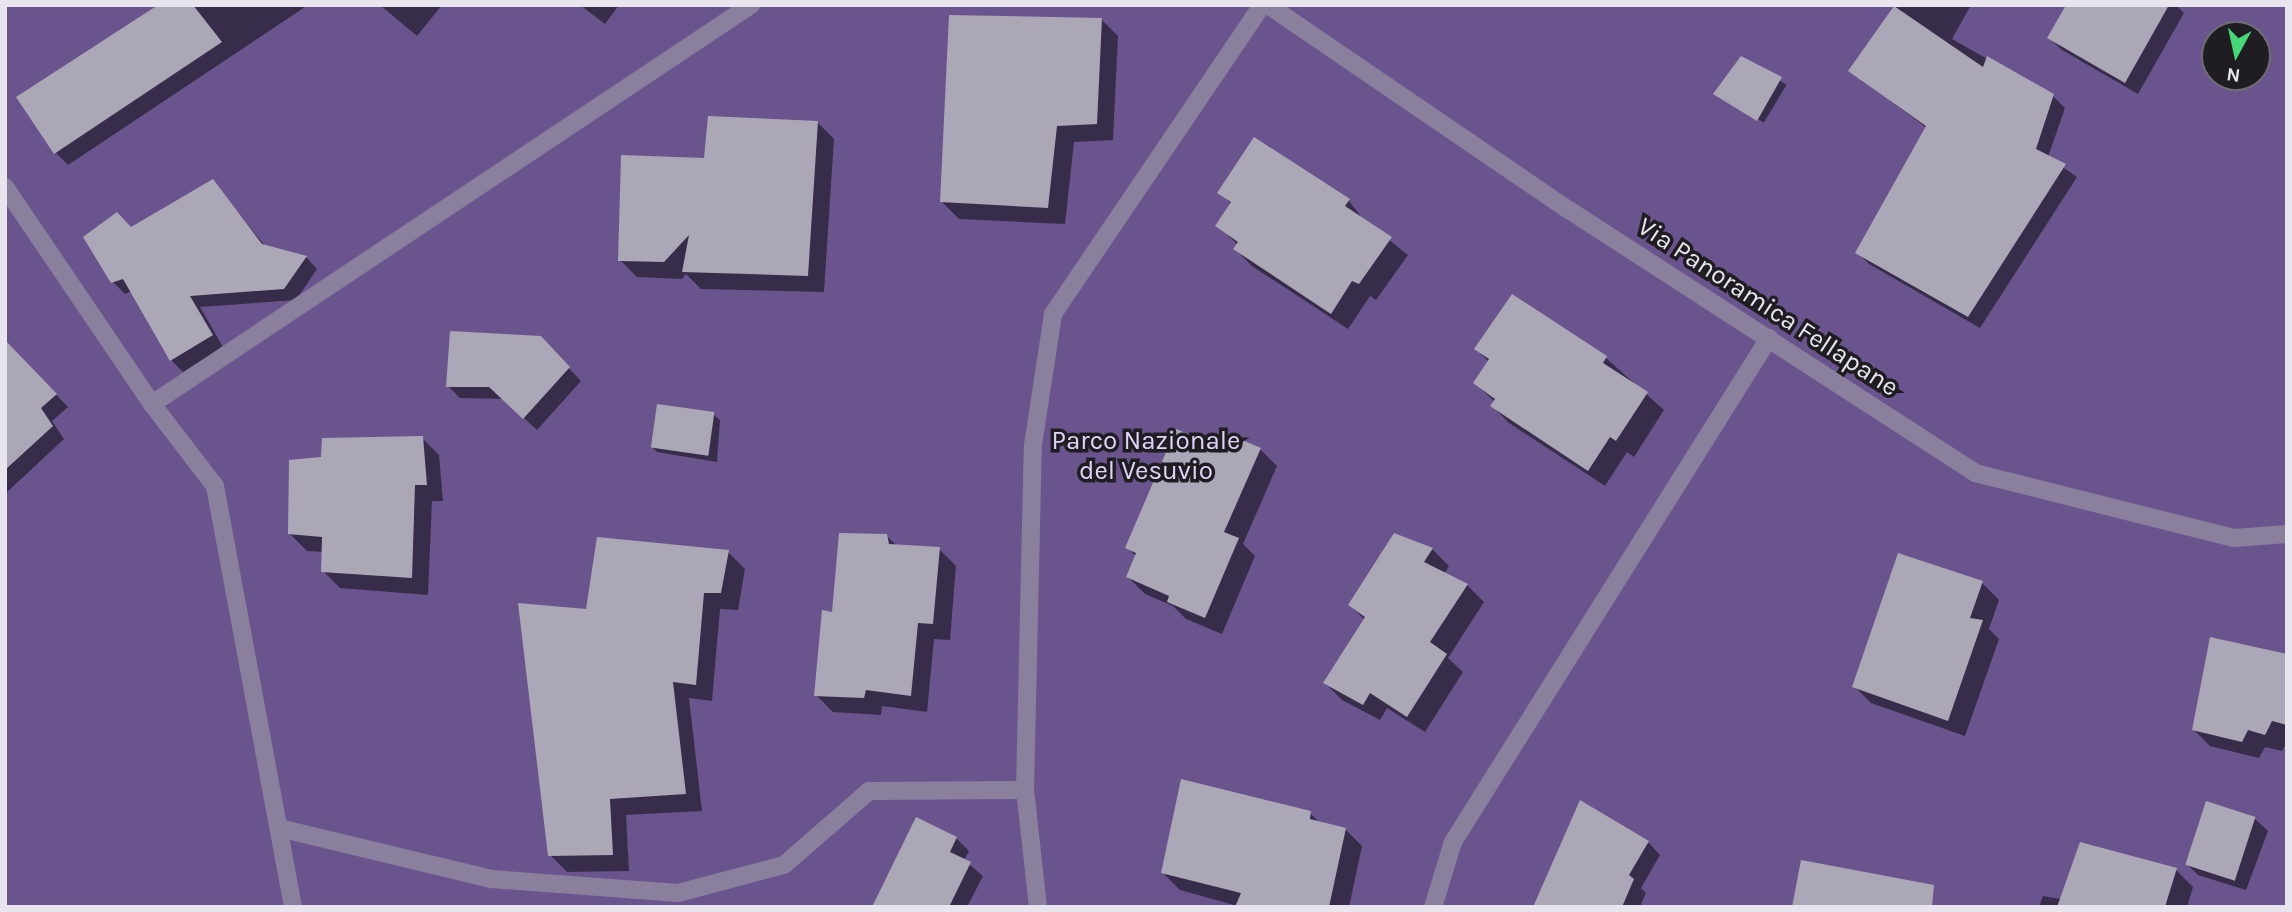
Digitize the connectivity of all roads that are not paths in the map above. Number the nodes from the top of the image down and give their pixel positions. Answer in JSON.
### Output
{"nodes":[{"id":1,"x":751,"y":5,"type":"edge"},
{"id":2,"x":1262,"y":5,"type":"edge"},
{"id":3,"x":1268,"y":5,"type":"edge"},
{"id":4,"x":5,"y":187,"type":"edge"},
{"id":5,"x":1769,"y":338,"type":"junction"},
{"id":6,"x":152,"y":404,"type":"junction"},
{"id":7,"x":2287,"y":534,"type":"edge"},
{"id":8,"x":1026,"y":790,"type":"junction"},
{"id":9,"x":279,"y":828,"type":"junction"},
{"id":10,"x":293,"y":907,"type":"edge"},
{"id":11,"x":1038,"y":907,"type":"edge"},
{"id":12,"x":1433,"y":907,"type":"edge"}],
"edges":[{"from":1,"to":6,"type":"street"},
{"from":2,"to":8,"type":"street"},
{"from":3,"to":5,"type":"street","name":"Via Panoramica Fellapane"},
{"from":4,"to":6,"type":"street"},
{"from":5,"to":7,"type":"street","name":"Via Panoramica Fellapane"},
{"from":5,"to":12,"type":"street"},
{"from":6,"to":9,"type":"street"},
{"from":8,"to":9,"type":"street"},
{"from":8,"to":11,"type":"street"},
{"from":9,"to":10,"type":"street"}]}
